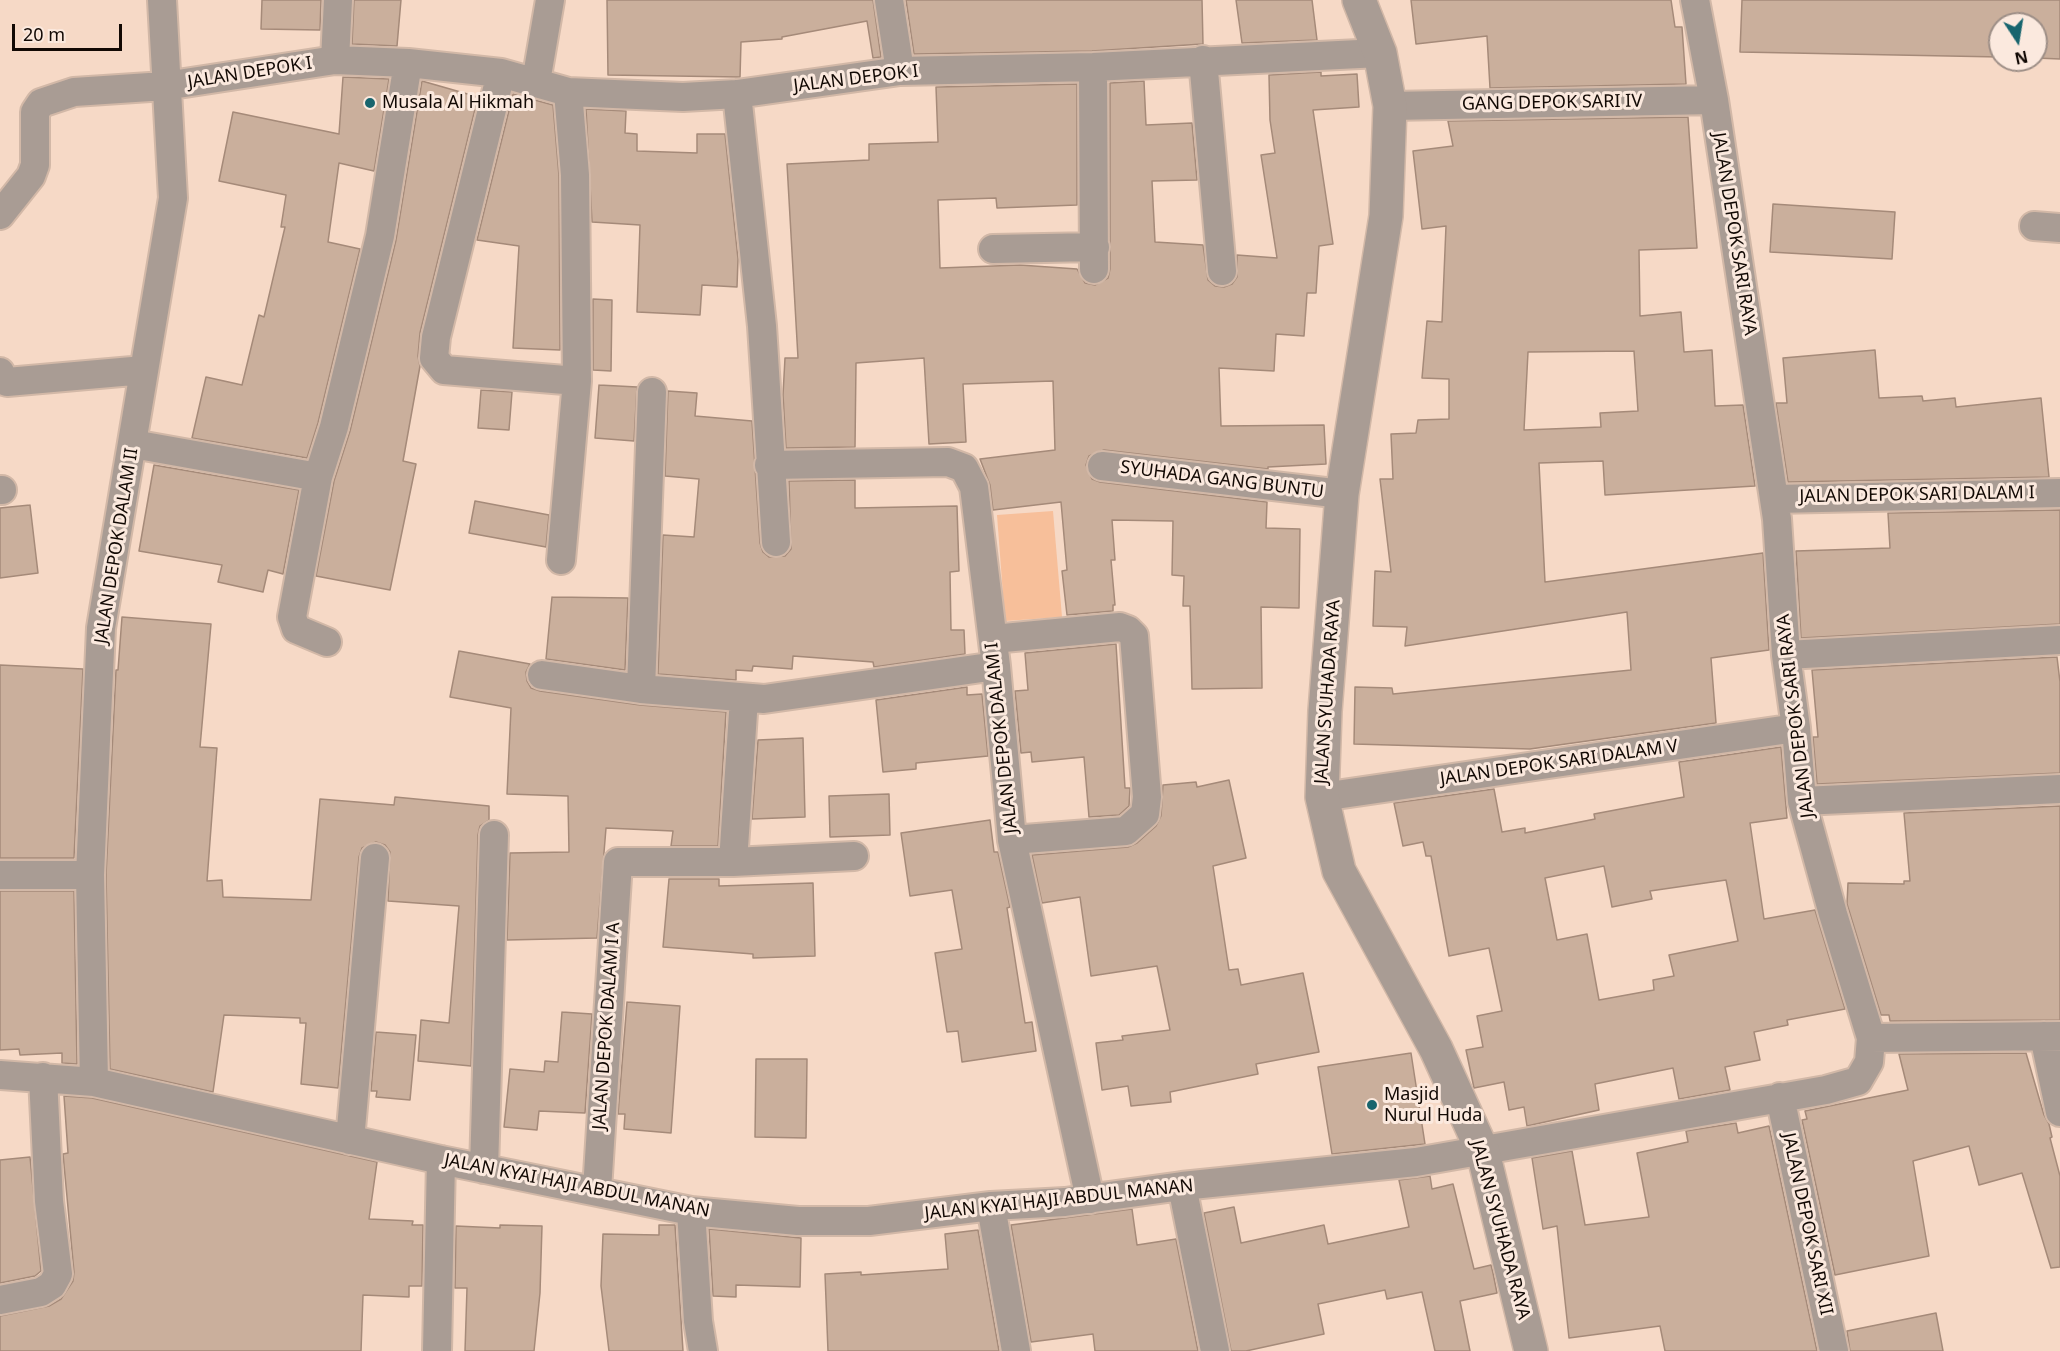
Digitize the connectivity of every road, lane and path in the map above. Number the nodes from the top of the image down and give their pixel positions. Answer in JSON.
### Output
{"nodes":[{"id":1,"x":162,"y":0,"type":"edge"},
{"id":2,"x":339,"y":0,"type":"edge"},
{"id":3,"x":550,"y":0,"type":"edge"},
{"id":4,"x":889,"y":0,"type":"edge"},
{"id":5,"x":1359,"y":0,"type":"edge"},
{"id":6,"x":1695,"y":0,"type":"edge"},
{"id":7,"x":1380,"y":53,"type":"junction"},
{"id":8,"x":335,"y":60,"type":"junction"},
{"id":9,"x":1203,"y":60,"type":"junction"},
{"id":10,"x":408,"y":63,"type":"junction"},
{"id":11,"x":1093,"y":67,"type":"junction"},
{"id":12,"x":900,"y":71,"type":"junction"},
{"id":13,"x":501,"y":74,"type":"junction"},
{"id":14,"x":536,"y":82,"type":"junction"},
{"id":15,"x":165,"y":86,"type":"junction"},
{"id":16,"x":568,"y":92,"type":"junction"},
{"id":17,"x":736,"y":94,"type":"junction"},
{"id":18,"x":1714,"y":100,"type":"junction"},
{"id":19,"x":1390,"y":106,"type":"junction"},
{"id":20,"x":0,"y":215,"type":"edge"},
{"id":21,"x":993,"y":249,"type":"dead end"},
{"id":22,"x":1222,"y":271,"type":"dead end"},
{"id":23,"x":144,"y":370,"type":"junction"},
{"id":24,"x":0,"y":372,"type":"edge"},
{"id":25,"x":577,"y":381,"type":"junction"},
{"id":26,"x":652,"y":392,"type":"dead end"},
{"id":27,"x":133,"y":444,"type":"junction"},
{"id":28,"x":770,"y":465,"type":"junction"},
{"id":29,"x":1102,"y":466,"type":"dead end"},
{"id":30,"x":318,"y":477,"type":"junction"},
{"id":31,"x":2060,"y":493,"type":"edge"},
{"id":32,"x":1342,"y":494,"type":"junction"},
{"id":33,"x":1774,"y":499,"type":"junction"},
{"id":34,"x":776,"y":542,"type":"dead end"},
{"id":35,"x":561,"y":560,"type":"dead end"},
{"id":36,"x":2060,"y":640,"type":"edge"},
{"id":37,"x":327,"y":642,"type":"dead end"},
{"id":38,"x":995,"y":652,"type":"junction"},
{"id":39,"x":1786,"y":655,"type":"junction"},
{"id":40,"x":542,"y":675,"type":"dead end"},
{"id":41,"x":642,"y":689,"type":"junction"},
{"id":42,"x":744,"y":698,"type":"junction"},
{"id":43,"x":1796,"y":728,"type":"junction"},
{"id":44,"x":2060,"y":789,"type":"edge"},
{"id":45,"x":1322,"y":797,"type":"junction"},
{"id":46,"x":1802,"y":801,"type":"junction"},
{"id":47,"x":494,"y":835,"type":"dead end"},
{"id":48,"x":1012,"y":840,"type":"junction"},
{"id":49,"x":854,"y":856,"type":"dead end"},
{"id":50,"x":375,"y":858,"type":"dead end"},
{"id":51,"x":733,"y":862,"type":"junction"},
{"id":52,"x":0,"y":875,"type":"edge"},
{"id":53,"x":90,"y":875,"type":"junction"},
{"id":54,"x":2052,"y":1036,"type":"edge"},
{"id":55,"x":1871,"y":1038,"type":"junction"},
{"id":56,"x":0,"y":1075,"type":"edge"},
{"id":57,"x":43,"y":1077,"type":"junction"},
{"id":58,"x":94,"y":1082,"type":"junction"},
{"id":59,"x":1780,"y":1097,"type":"junction"},
{"id":60,"x":2060,"y":1112,"type":"edge"},
{"id":61,"x":350,"y":1140,"type":"junction"},
{"id":62,"x":1483,"y":1152,"type":"junction"},
{"id":63,"x":441,"y":1160,"type":"junction"},
{"id":64,"x":484,"y":1168,"type":"junction"},
{"id":65,"x":1182,"y":1186,"type":"junction"},
{"id":66,"x":597,"y":1190,"type":"junction"},
{"id":67,"x":1090,"y":1198,"type":"junction"},
{"id":68,"x":991,"y":1206,"type":"junction"},
{"id":69,"x":691,"y":1210,"type":"junction"},
{"id":70,"x":0,"y":1300,"type":"edge"},
{"id":71,"x":437,"y":1351,"type":"edge"},
{"id":72,"x":703,"y":1351,"type":"edge"},
{"id":73,"x":1016,"y":1351,"type":"edge"},
{"id":74,"x":1215,"y":1351,"type":"edge"},
{"id":75,"x":1532,"y":1351,"type":"edge"},
{"id":76,"x":1834,"y":1351,"type":"edge"}],
"edges":[{"from":1,"to":15,"type":"street","name":"JALAN DEPOK DALAM II"},
{"from":2,"to":8,"type":"street","name":"JALAN DEPOK I"},
{"from":3,"to":14,"type":"street"},
{"from":4,"to":12,"type":"street"},
{"from":5,"to":7,"type":"street","name":"JALAN SYUHADA RAYA"},
{"from":6,"to":18,"type":"street","name":"JALAN DEPOK SARI RAYA"},
{"from":7,"to":9,"type":"street","name":"JALAN DEPOK I"},
{"from":7,"to":19,"type":"street","name":"JALAN SYUHADA RAYA"},
{"from":8,"to":10,"type":"street","name":"JALAN DEPOK I"},
{"from":8,"to":15,"type":"street","name":"JALAN DEPOK I"},
{"from":9,"to":11,"type":"street","name":"JALAN DEPOK I"},
{"from":9,"to":22,"type":"street"},
{"from":10,"to":13,"type":"street","name":"JALAN DEPOK I"},
{"from":10,"to":30,"type":"street"},
{"from":11,"to":12,"type":"street","name":"JALAN DEPOK I"},
{"from":11,"to":21,"type":"street"},
{"from":12,"to":17,"type":"street","name":"JALAN DEPOK I"},
{"from":13,"to":14,"type":"street","name":"JALAN DEPOK I"},
{"from":13,"to":25,"type":"street"},
{"from":14,"to":16,"type":"street","name":"JALAN DEPOK I"},
{"from":15,"to":20,"type":"street","name":"JALAN DEPOK I"},
{"from":15,"to":23,"type":"street","name":"JALAN DEPOK DALAM II"},
{"from":16,"to":17,"type":"street","name":"JALAN DEPOK I"},
{"from":16,"to":25,"type":"street"},
{"from":17,"to":28,"type":"street"},
{"from":18,"to":19,"type":"street","name":"GANG DEPOK SARI IV"},
{"from":18,"to":33,"type":"street","name":"JALAN DEPOK SARI RAYA"},
{"from":19,"to":32,"type":"street","name":"JALAN SYUHADA RAYA"},
{"from":23,"to":24,"type":"street"},
{"from":23,"to":27,"type":"street","name":"JALAN DEPOK DALAM II"},
{"from":25,"to":35,"type":"street"},
{"from":26,"to":41,"type":"street"},
{"from":27,"to":30,"type":"street"},
{"from":27,"to":53,"type":"street","name":"JALAN DEPOK DALAM II"},
{"from":28,"to":34,"type":"street"},
{"from":28,"to":38,"type":"street","name":"JALAN DEPOK DALAM I"},
{"from":29,"to":32,"type":"street","name":"SYUHADA GANG BUNTU"},
{"from":30,"to":37,"type":"street"},
{"from":31,"to":33,"type":"street","name":"JALAN DEPOK SARI DALAM I"},
{"from":32,"to":45,"type":"street","name":"JALAN SYUHADA RAYA"},
{"from":33,"to":39,"type":"street","name":"JALAN DEPOK SARI RAYA"},
{"from":36,"to":39,"type":"street"},
{"from":38,"to":42,"type":"street"},
{"from":38,"to":48,"type":"street","name":"JALAN DEPOK DALAM I"},
{"from":38,"to":48,"type":"street"},
{"from":39,"to":43,"type":"street","name":"JALAN DEPOK SARI RAYA"},
{"from":40,"to":41,"type":"street"},
{"from":41,"to":42,"type":"street"},
{"from":42,"to":51,"type":"street"},
{"from":43,"to":45,"type":"street","name":"JALAN DEPOK SARI DALAM V"},
{"from":43,"to":46,"type":"street","name":"JALAN DEPOK SARI RAYA"},
{"from":44,"to":46,"type":"street"},
{"from":45,"to":62,"type":"street","name":"JALAN SYUHADA RAYA"},
{"from":46,"to":55,"type":"street","name":"JALAN DEPOK SARI RAYA"},
{"from":47,"to":64,"type":"street"},
{"from":48,"to":67,"type":"street","name":"JALAN DEPOK DALAM I"},
{"from":49,"to":51,"type":"street"},
{"from":50,"to":61,"type":"street"},
{"from":51,"to":66,"type":"street","name":"JALAN DEPOK DALAM I A"},
{"from":52,"to":53,"type":"street"},
{"from":53,"to":58,"type":"street","name":"JALAN DEPOK DALAM II"},
{"from":54,"to":55,"type":"street"},
{"from":54,"to":60,"type":"street"},
{"from":55,"to":59,"type":"street","name":"JALAN DEPOK SARI RAYA"},
{"from":56,"to":57,"type":"street","name":"JALAN KYAI HAJI ABDUL MANAN"},
{"from":57,"to":58,"type":"street","name":"JALAN KYAI HAJI ABDUL MANAN"},
{"from":57,"to":70,"type":"street"},
{"from":58,"to":61,"type":"street","name":"JALAN KYAI HAJI ABDUL MANAN"},
{"from":59,"to":62,"type":"street","name":"JALAN DEPOK SARI RAYA"},
{"from":59,"to":76,"type":"street","name":"JALAN DEPOK SARI XII"},
{"from":61,"to":63,"type":"street","name":"JALAN KYAI HAJI ABDUL MANAN"},
{"from":62,"to":65,"type":"street","name":"JALAN KYAI HAJI ABDUL MANAN"},
{"from":62,"to":75,"type":"street","name":"JALAN SYUHADA RAYA"},
{"from":63,"to":64,"type":"street","name":"JALAN KYAI HAJI ABDUL MANAN"},
{"from":63,"to":71,"type":"street"},
{"from":64,"to":66,"type":"street","name":"JALAN KYAI HAJI ABDUL MANAN"},
{"from":65,"to":67,"type":"street","name":"JALAN KYAI HAJI ABDUL MANAN"},
{"from":65,"to":74,"type":"street"},
{"from":66,"to":69,"type":"street","name":"JALAN KYAI HAJI ABDUL MANAN"},
{"from":67,"to":68,"type":"street","name":"JALAN KYAI HAJI ABDUL MANAN"},
{"from":68,"to":69,"type":"street","name":"JALAN KYAI HAJI ABDUL MANAN"},
{"from":68,"to":73,"type":"street"},
{"from":69,"to":72,"type":"street"}]}
